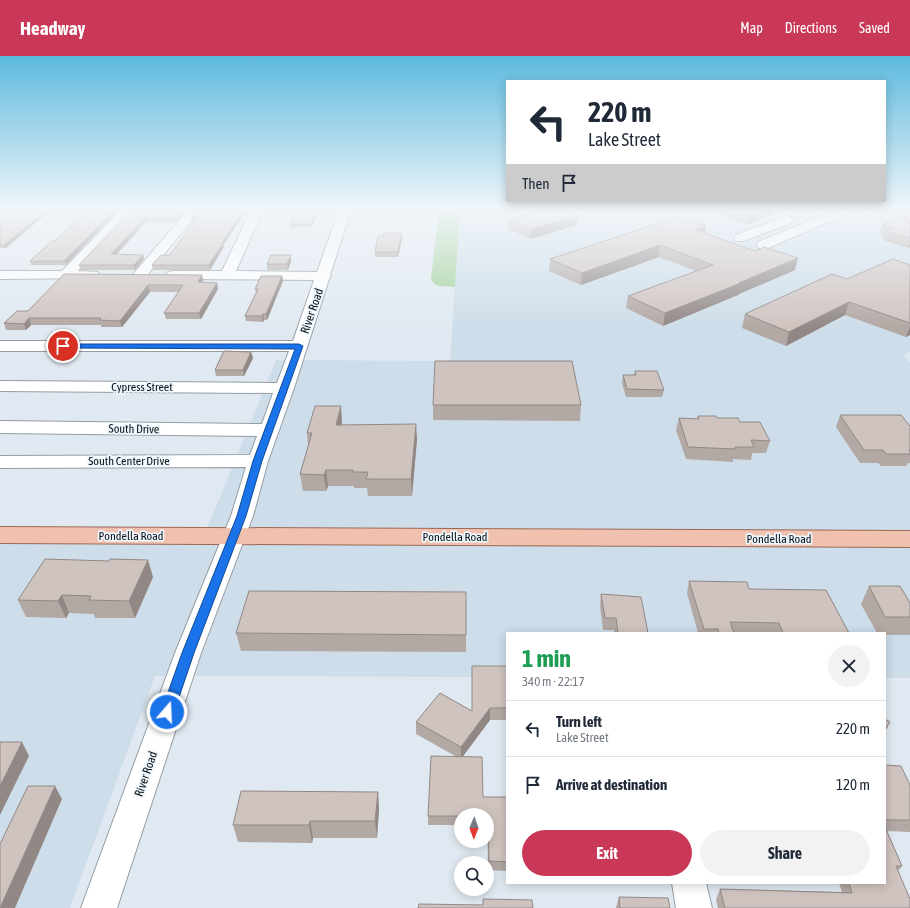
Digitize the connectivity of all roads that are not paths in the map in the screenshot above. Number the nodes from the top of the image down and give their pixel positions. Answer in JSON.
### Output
{"nodes":[{"id":1,"x":90,"y":250,"type":"edge"},
{"id":2,"x":161,"y":250,"type":"edge"},
{"id":3,"x":239,"y":250,"type":"edge"},
{"id":4,"x":332,"y":250,"type":"edge"},
{"id":5,"x":0,"y":275,"type":"edge"},
{"id":6,"x":66,"y":275,"type":"junction"},
{"id":7,"x":103,"y":275,"type":"edge"},
{"id":8,"x":126,"y":275,"type":"edge"},
{"id":9,"x":140,"y":275,"type":"junction"},
{"id":10,"x":227,"y":276,"type":"junction"},
{"id":11,"x":324,"y":276,"type":"junction"},
{"id":12,"x":0,"y":346,"type":"edge"},
{"id":13,"x":299,"y":346,"type":"junction"},
{"id":14,"x":0,"y":386,"type":"edge"},
{"id":15,"x":285,"y":388,"type":"junction"},
{"id":16,"x":0,"y":427,"type":"edge"},
{"id":17,"x":268,"y":430,"type":"junction"},
{"id":18,"x":258,"y":461,"type":"junction"},
{"id":19,"x":0,"y":462,"type":"edge"},
{"id":20,"x":0,"y":535,"type":"edge"},
{"id":21,"x":234,"y":536,"type":"junction"},
{"id":22,"x":910,"y":539,"type":"edge"},
{"id":23,"x":689,"y":884,"type":"edge"},
{"id":24,"x":99,"y":908,"type":"edge"},
{"id":25,"x":694,"y":908,"type":"edge"}],
"edges":[{"from":1,"to":6,"type":"street"},
{"from":2,"to":9,"type":"street"},
{"from":3,"to":10,"type":"street"},
{"from":4,"to":11,"type":"street","name":"River Road"},
{"from":5,"to":6,"type":"street"},
{"from":6,"to":7,"type":"street"},
{"from":8,"to":9,"type":"street"},
{"from":9,"to":10,"type":"street"},
{"from":10,"to":11,"type":"street"},
{"from":11,"to":13,"type":"street","name":"River Road"},
{"from":12,"to":13,"type":"street"},
{"from":13,"to":15,"type":"street","name":"River Road"},
{"from":14,"to":15,"type":"street","name":"Cypress Street"},
{"from":15,"to":17,"type":"street","name":"River Road"},
{"from":16,"to":17,"type":"street","name":"South Drive"},
{"from":17,"to":18,"type":"street","name":"River Road"},
{"from":18,"to":19,"type":"street","name":"South Center Drive"},
{"from":18,"to":21,"type":"street","name":"River Road"},
{"from":20,"to":21,"type":"main road","name":"Pondella Road"},
{"from":21,"to":22,"type":"main road","name":"Pondella Road"},
{"from":21,"to":24,"type":"street","name":"River Road"},
{"from":23,"to":25,"type":"street"}]}
